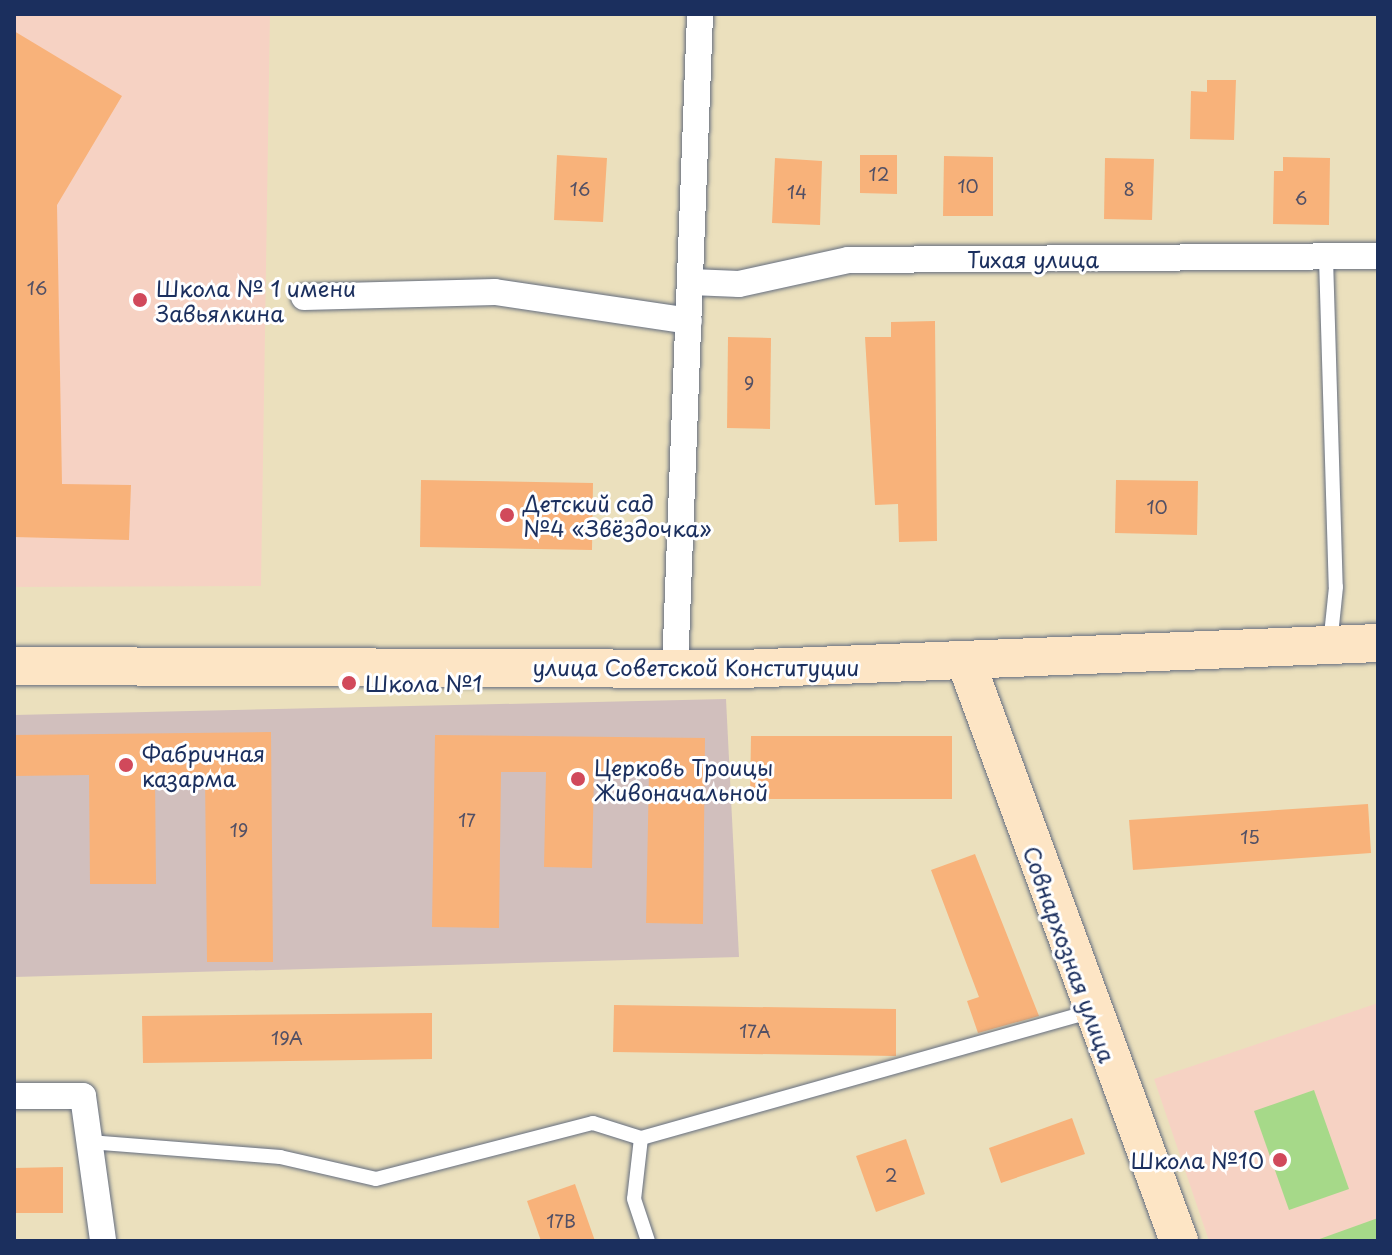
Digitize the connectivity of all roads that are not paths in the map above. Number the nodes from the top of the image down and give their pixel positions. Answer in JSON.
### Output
{"nodes":[{"id":1,"x":700,"y":14,"type":"edge"},
{"id":2,"x":1378,"y":256,"type":"edge"},
{"id":3,"x":1326,"y":258,"type":"junction"},
{"id":4,"x":691,"y":282,"type":"junction"},
{"id":5,"x":304,"y":297,"type":"dead end"},
{"id":6,"x":689,"y":321,"type":"junction"},
{"id":7,"x":1378,"y":643,"type":"edge"},
{"id":8,"x":1330,"y":645,"type":"junction"},
{"id":9,"x":967,"y":665,"type":"junction"},
{"id":10,"x":14,"y":666,"type":"edge"},
{"id":11,"x":675,"y":669,"type":"junction"},
{"id":12,"x":1089,"y":1012,"type":"junction"},
{"id":13,"x":14,"y":1096,"type":"edge"},
{"id":14,"x":641,"y":1138,"type":"junction"},
{"id":15,"x":89,"y":1142,"type":"junction"},
{"id":16,"x":103,"y":1241,"type":"edge"},
{"id":17,"x":648,"y":1241,"type":"edge"},
{"id":18,"x":1179,"y":1241,"type":"edge"}],
"edges":[{"from":1,"to":4,"type":"street"},
{"from":2,"to":3,"type":"street","name":"Тихая улица"},
{"from":3,"to":4,"type":"street","name":"Тихая улица"},
{"from":3,"to":8,"type":"lane"},
{"from":4,"to":6,"type":"street"},
{"from":5,"to":6,"type":"street"},
{"from":6,"to":11,"type":"street"},
{"from":7,"to":8,"type":"street","name":"улица Советской Конституции"},
{"from":8,"to":9,"type":"street","name":"улица Советской Конституции"},
{"from":9,"to":11,"type":"street","name":"улица Советской Конституции"},
{"from":9,"to":12,"type":"street","name":"Совнархозная улица"},
{"from":10,"to":11,"type":"street","name":"улица Советской Конституции"},
{"from":12,"to":14,"type":"lane"},
{"from":12,"to":18,"type":"street","name":"Совнархозная улица"},
{"from":13,"to":15,"type":"street"},
{"from":14,"to":15,"type":"lane"},
{"from":14,"to":17,"type":"lane"},
{"from":15,"to":16,"type":"street"}]}
